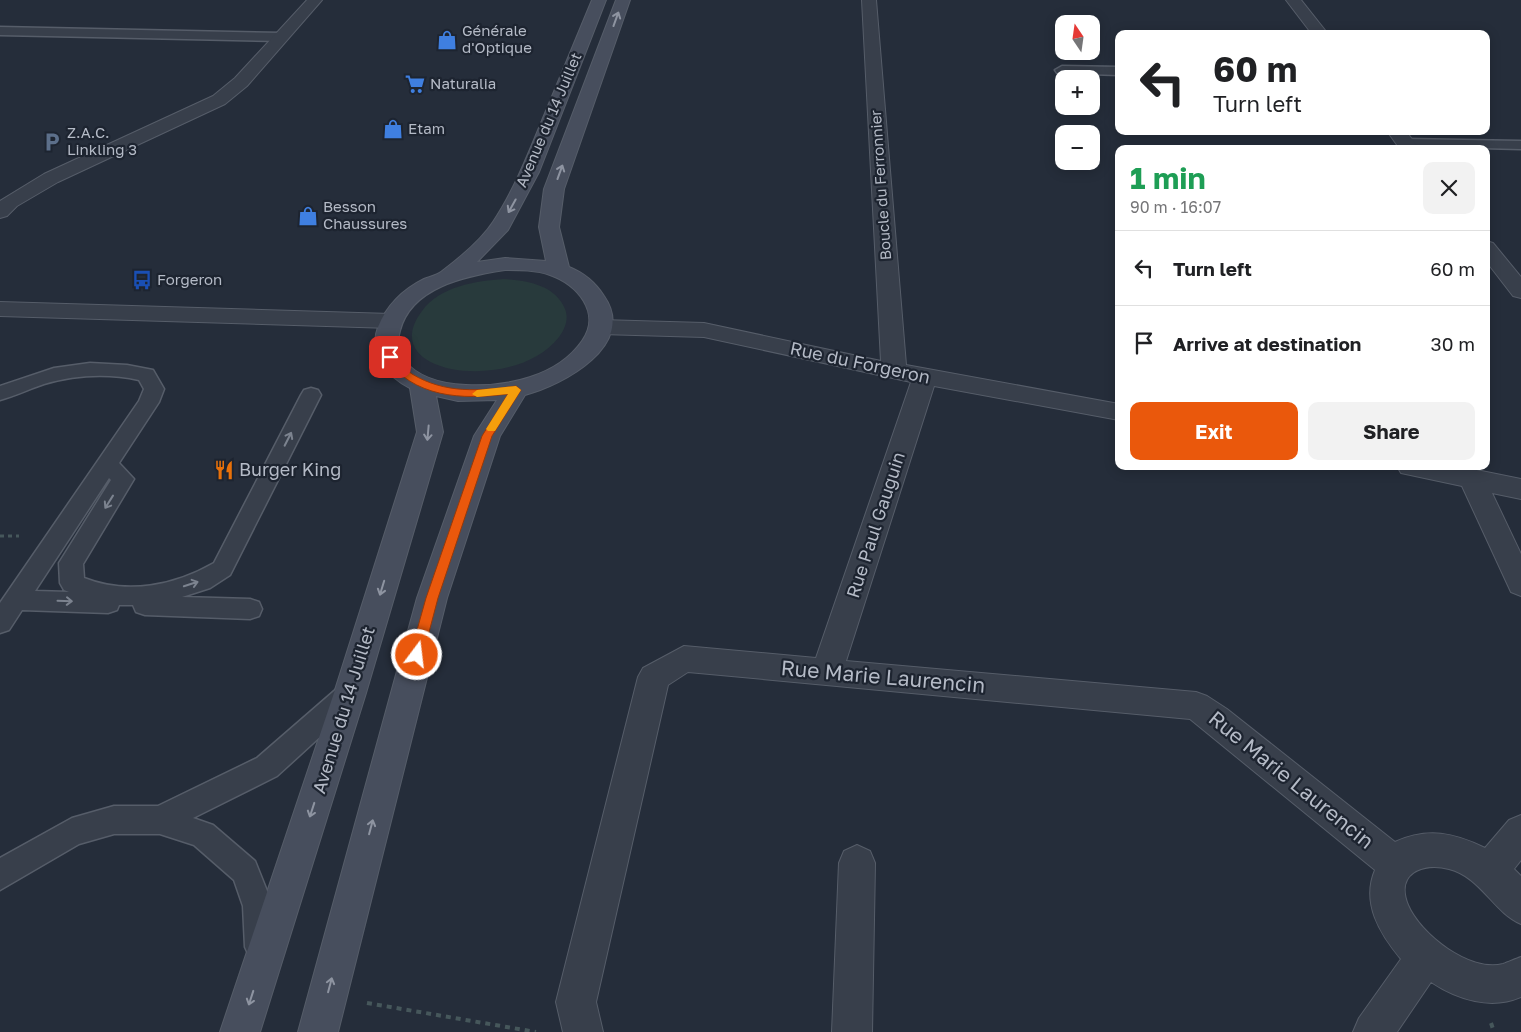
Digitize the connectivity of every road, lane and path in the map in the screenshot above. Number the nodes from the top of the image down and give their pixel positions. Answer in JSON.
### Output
{"nodes":[{"id":1,"x":315,"y":0,"type":"edge"},
{"id":2,"x":599,"y":0,"type":"edge"},
{"id":3,"x":623,"y":0,"type":"edge"},
{"id":4,"x":869,"y":0,"type":"edge"},
{"id":5,"x":1293,"y":0,"type":"edge"},
{"id":6,"x":1317,"y":30,"type":"edge"},
{"id":7,"x":0,"y":31,"type":"edge"},
{"id":8,"x":282,"y":38,"type":"junction"},
{"id":9,"x":1100,"y":71,"type":"edge"},
{"id":10,"x":1115,"y":71,"type":"edge"},
{"id":11,"x":1404,"y":141,"type":"edge"},
{"id":12,"x":1521,"y":145,"type":"edge"},
{"id":13,"x":0,"y":212,"type":"edge"},
{"id":14,"x":1490,"y":252,"type":"edge"},
{"id":15,"x":559,"y":271,"type":"junction"},
{"id":16,"x":448,"y":276,"type":"junction"},
{"id":17,"x":1521,"y":291,"type":"edge"},
{"id":18,"x":0,"y":309,"type":"edge"},
{"id":19,"x":390,"y":321,"type":"junction"},
{"id":20,"x":601,"y":327,"type":"junction"},
{"id":21,"x":894,"y":371,"type":"junction"},
{"id":22,"x":925,"y":377,"type":"junction"},
{"id":23,"x":422,"y":385,"type":"junction"},
{"id":24,"x":516,"y":390,"type":"junction"},
{"id":25,"x":0,"y":393,"type":"edge"},
{"id":26,"x":311,"y":395,"type":"dead end"},
{"id":27,"x":1115,"y":411,"type":"edge"},
{"id":28,"x":107,"y":464,"type":"junction"},
{"id":29,"x":1429,"y":470,"type":"edge"},
{"id":30,"x":1472,"y":479,"type":"junction"},
{"id":31,"x":1521,"y":489,"type":"edge"},
{"id":32,"x":1521,"y":584,"type":"edge"},
{"id":33,"x":16,"y":600,"type":"junction"},
{"id":34,"x":250,"y":609,"type":"dead end"},
{"id":35,"x":0,"y":623,"type":"edge"},
{"id":36,"x":826,"y":672,"type":"junction"},
{"id":37,"x":350,"y":693,"type":"junction"},
{"id":38,"x":160,"y":820,"type":"junction"},
{"id":39,"x":1521,"y":832,"type":"edge"},
{"id":40,"x":857,"y":863,"type":"dead end"},
{"id":41,"x":3,"y":864,"type":"edge"},
{"id":42,"x":1395,"y":864,"type":"junction"},
{"id":43,"x":1490,"y":871,"type":"junction"},
{"id":44,"x":1521,"y":905,"type":"edge"},
{"id":45,"x":1426,"y":957,"type":"junction"},
{"id":46,"x":262,"y":966,"type":"junction"},
{"id":47,"x":1521,"y":976,"type":"edge"},
{"id":48,"x":326,"y":996,"type":"junction"},
{"id":49,"x":580,"y":1017,"type":"edge"},
{"id":50,"x":240,"y":1032,"type":"edge"},
{"id":51,"x":318,"y":1032,"type":"edge"},
{"id":52,"x":536,"y":1032,"type":"edge"},
{"id":53,"x":852,"y":1032,"type":"edge"},
{"id":54,"x":1373,"y":1032,"type":"edge"}],
"edges":[{"from":1,"to":8,"type":"street"},
{"from":2,"to":16,"type":"main road","name":"Avenue du 14 Juillet","one_way":true},
{"from":15,"to":3,"type":"main road","name":"Avenue du 14 Juillet","one_way":true},
{"from":4,"to":21,"type":"street","name":"Boucle du Ferronnier"},
{"from":5,"to":6,"type":"street"},
{"from":7,"to":8,"type":"lane"},
{"from":8,"to":13,"type":"street"},
{"from":9,"to":10,"type":"lane"},
{"from":11,"to":12,"type":"lane"},
{"from":14,"to":17,"type":"street"},
{"from":15,"to":16,"type":"main road"},
{"from":15,"to":20,"type":"main road"},
{"from":16,"to":19,"type":"main road"},
{"from":18,"to":19,"type":"street"},
{"from":19,"to":23,"type":"main road"},
{"from":20,"to":21,"type":"street","name":"Rue du Forgeron"},
{"from":20,"to":24,"type":"main road"},
{"from":21,"to":22,"type":"street","name":"Rue du Forgeron"},
{"from":22,"to":27,"type":"street","name":"Rue du Forgeron"},
{"from":22,"to":36,"type":"street","name":"Rue Paul Gauguin"},
{"from":23,"to":24,"type":"main road"},
{"from":23,"to":37,"type":"main road","name":"Avenue du 14 Juillet","one_way":true},
{"from":48,"to":24,"type":"main road","one_way":true},
{"from":25,"to":28,"type":"lane"},
{"from":28,"to":26,"type":"lane","one_way":true},
{"from":28,"to":33,"type":"lane"},
{"from":29,"to":30,"type":"street"},
{"from":30,"to":31,"type":"street"},
{"from":30,"to":32,"type":"street"},
{"from":33,"to":34,"type":"lane","one_way":true},
{"from":33,"to":35,"type":"lane"},
{"from":36,"to":42,"type":"street","name":"Rue Marie Laurencin"},
{"from":36,"to":49,"type":"street","name":"Rue Marie Laurencin"},
{"from":37,"to":38,"type":"lane"},
{"from":37,"to":46,"type":"main road","name":"Avenue du 14 Juillet","one_way":true},
{"from":38,"to":41,"type":"lane"},
{"from":38,"to":46,"type":"lane"},
{"from":39,"to":43,"type":"street"},
{"from":40,"to":53,"type":"street"},
{"from":42,"to":43,"type":"street"},
{"from":42,"to":45,"type":"street"},
{"from":43,"to":44,"type":"street"},
{"from":45,"to":47,"type":"street"},
{"from":45,"to":54,"type":"street"},
{"from":46,"to":50,"type":"main road","name":"Avenue du 14 Juillet","one_way":true},
{"from":48,"to":51,"type":"main road"},
{"from":48,"to":52,"type":"path"}]}
